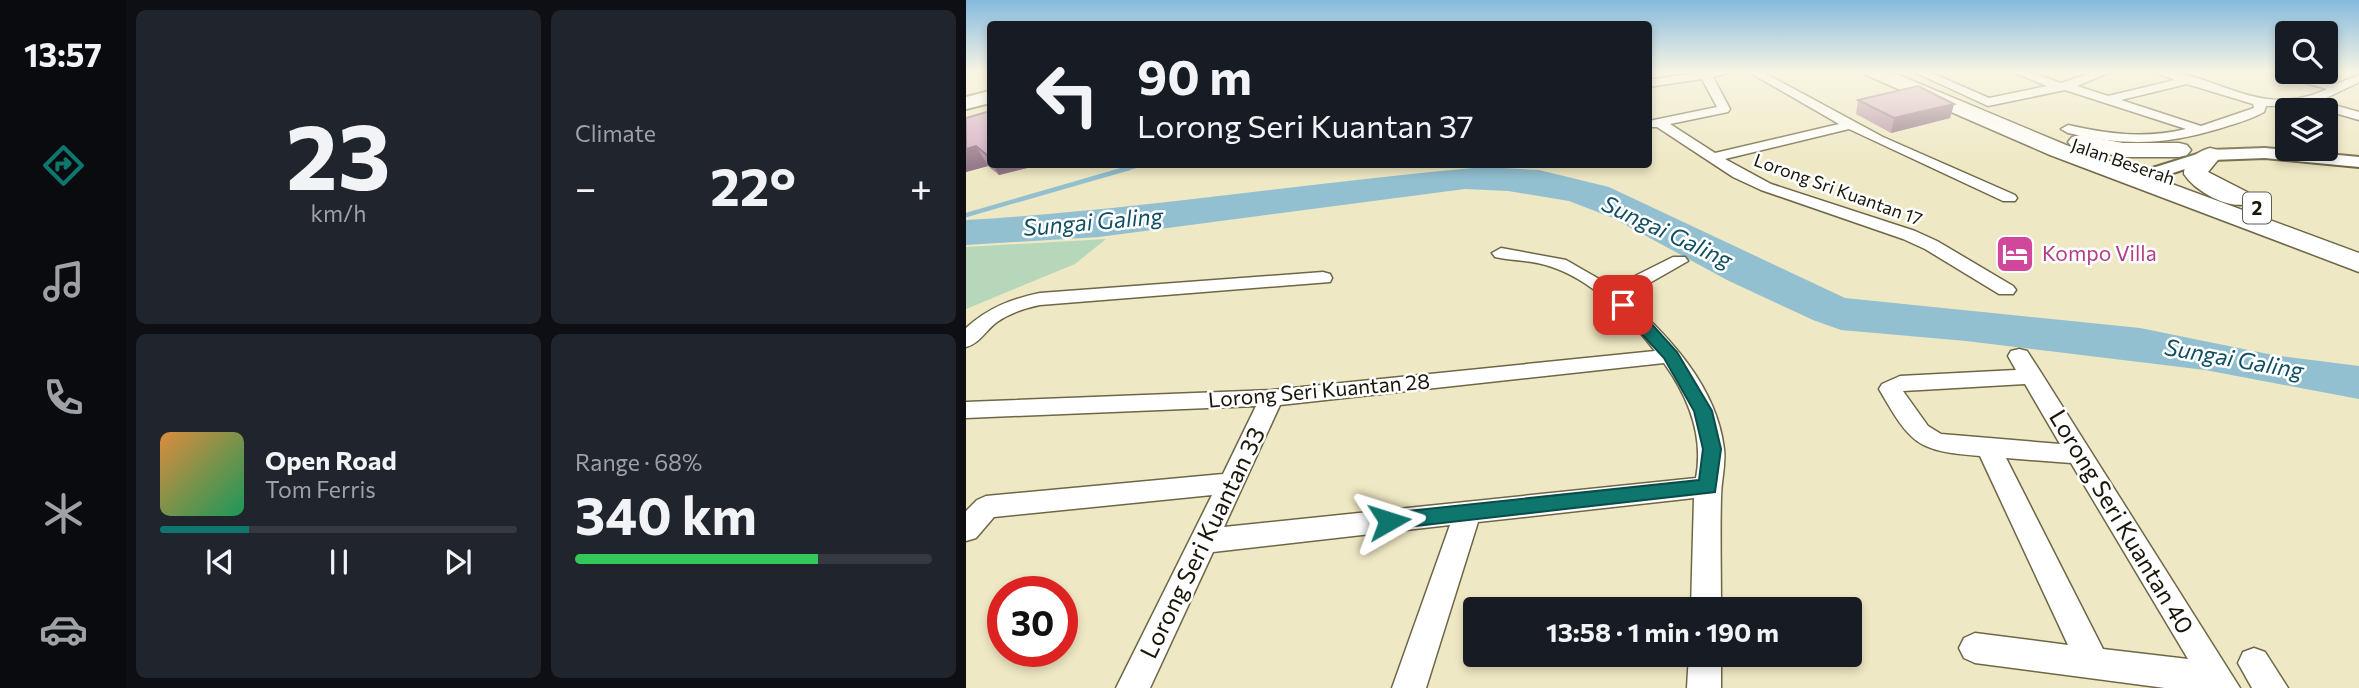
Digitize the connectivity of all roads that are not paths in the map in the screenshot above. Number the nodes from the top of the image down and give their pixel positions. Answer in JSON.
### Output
{"nodes":[{"id":1,"x":1722,"y":103,"type":"edge"},
{"id":2,"x":1811,"y":103,"type":"edge"},
{"id":3,"x":1944,"y":103,"type":"edge"},
{"id":4,"x":1967,"y":103,"type":"edge"},
{"id":5,"x":2115,"y":103,"type":"edge"},
{"id":6,"x":2259,"y":103,"type":"edge"},
{"id":7,"x":2338,"y":110,"type":"edge"},
{"id":8,"x":2359,"y":116,"type":"edge"},
{"id":9,"x":2007,"y":120,"type":"junction"},
{"id":10,"x":1654,"y":124,"type":"edge"},
{"id":11,"x":1850,"y":125,"type":"junction"},
{"id":12,"x":2068,"y":129,"type":"dead end"},
{"id":13,"x":2193,"y":144,"type":"junction"},
{"id":14,"x":2275,"y":145,"type":"edge"},
{"id":15,"x":2338,"y":152,"type":"edge"},
{"id":16,"x":2359,"y":154,"type":"edge"},
{"id":17,"x":1713,"y":158,"type":"junction"},
{"id":18,"x":2359,"y":162,"type":"edge"},
{"id":19,"x":2134,"y":172,"type":"junction"},
{"id":20,"x":2009,"y":198,"type":"dead end"},
{"id":21,"x":2278,"y":216,"type":"junction"},
{"id":22,"x":2359,"y":246,"type":"edge"},
{"id":23,"x":1501,"y":253,"type":"dead end"},
{"id":24,"x":1679,"y":261,"type":"dead end"},
{"id":25,"x":2359,"y":263,"type":"edge"},
{"id":26,"x":1323,"y":278,"type":"dead end"},
{"id":27,"x":2007,"y":290,"type":"dead end"},
{"id":28,"x":1611,"y":296,"type":"junction"},
{"id":29,"x":966,"y":341,"type":"edge"},
{"id":30,"x":1671,"y":356,"type":"junction"},
{"id":31,"x":1272,"y":398,"type":"junction"},
{"id":32,"x":966,"y":410,"type":"edge"},
{"id":33,"x":1989,"y":448,"type":"junction"},
{"id":34,"x":2080,"y":454,"type":"junction"},
{"id":35,"x":1230,"y":483,"type":"junction"},
{"id":36,"x":1708,"y":487,"type":"junction"},
{"id":37,"x":1468,"y":512,"type":"junction"},
{"id":38,"x":966,"y":530,"type":"edge"},
{"id":39,"x":1204,"y":541,"type":"junction"},
{"id":40,"x":1706,"y":597,"type":"edge"},
{"id":41,"x":1975,"y":648,"type":"dead end"},
{"id":42,"x":2092,"y":661,"type":"junction"},
{"id":43,"x":1705,"y":667,"type":"edge"},
{"id":44,"x":2220,"y":683,"type":"edge"},
{"id":45,"x":1133,"y":688,"type":"edge"},
{"id":46,"x":1409,"y":688,"type":"edge"},
{"id":47,"x":1704,"y":688,"type":"edge"}],
"edges":[{"from":1,"to":10,"type":"street"},
{"from":2,"to":11,"type":"street"},
{"from":3,"to":19,"type":"highway","name":"Jalan Beserah","number":"2"},
{"from":4,"to":9,"type":"highway","name":"Jalan Beserah","number":"2"},
{"from":5,"to":13,"type":"street"},
{"from":6,"to":13,"type":"street"},
{"from":7,"to":8,"type":"street"},
{"from":9,"to":13,"type":"highway"},
{"from":9,"to":19,"type":"highway","name":"Jalan Beserah","number":"2"},
{"from":10,"to":17,"type":"street","name":"Lorong Sri Kuantan 17"},
{"from":11,"to":17,"type":"street"},
{"from":11,"to":20,"type":"street"},
{"from":12,"to":13,"type":"street"},
{"from":13,"to":14,"type":"street"},
{"from":13,"to":18,"type":"street"},
{"from":13,"to":19,"type":"street"},
{"from":13,"to":19,"type":"street"},
{"from":13,"to":21,"type":"highway"},
{"from":15,"to":16,"type":"street"},
{"from":17,"to":27,"type":"street","name":"Lorong Sri Kuantan 17"},
{"from":19,"to":21,"type":"highway","name":"Jalan Beserah","number":"2"},
{"from":19,"to":25,"type":"highway","number":"2"},
{"from":21,"to":22,"type":"highway","name":"Jalan Beserah","number":"2"},
{"from":23,"to":28,"type":"street"},
{"from":24,"to":28,"type":"street"},
{"from":26,"to":29,"type":"street"},
{"from":28,"to":30,"type":"street"},
{"from":30,"to":31,"type":"street","name":"Lorong Seri Kuantan 28"},
{"from":30,"to":36,"type":"street"},
{"from":31,"to":32,"type":"street","name":"Lorong Seri Kuantan 28"},
{"from":31,"to":35,"type":"street","name":"Lorong Seri Kuantan 33"},
{"from":33,"to":34,"type":"street"},
{"from":33,"to":34,"type":"street","name":"Lorong Seri Kuantan 40"},
{"from":33,"to":42,"type":"street"},
{"from":34,"to":44,"type":"street","name":"Lorong Seri Kuantan 40"},
{"from":35,"to":38,"type":"street"},
{"from":35,"to":39,"type":"street","name":"Lorong Seri Kuantan 33"},
{"from":36,"to":37,"type":"street"},
{"from":36,"to":40,"type":"street"},
{"from":37,"to":39,"type":"street"},
{"from":37,"to":46,"type":"street"},
{"from":39,"to":45,"type":"street","name":"Lorong Seri Kuantan 33"},
{"from":41,"to":42,"type":"street"},
{"from":42,"to":44,"type":"street"},
{"from":43,"to":47,"type":"street"}]}
